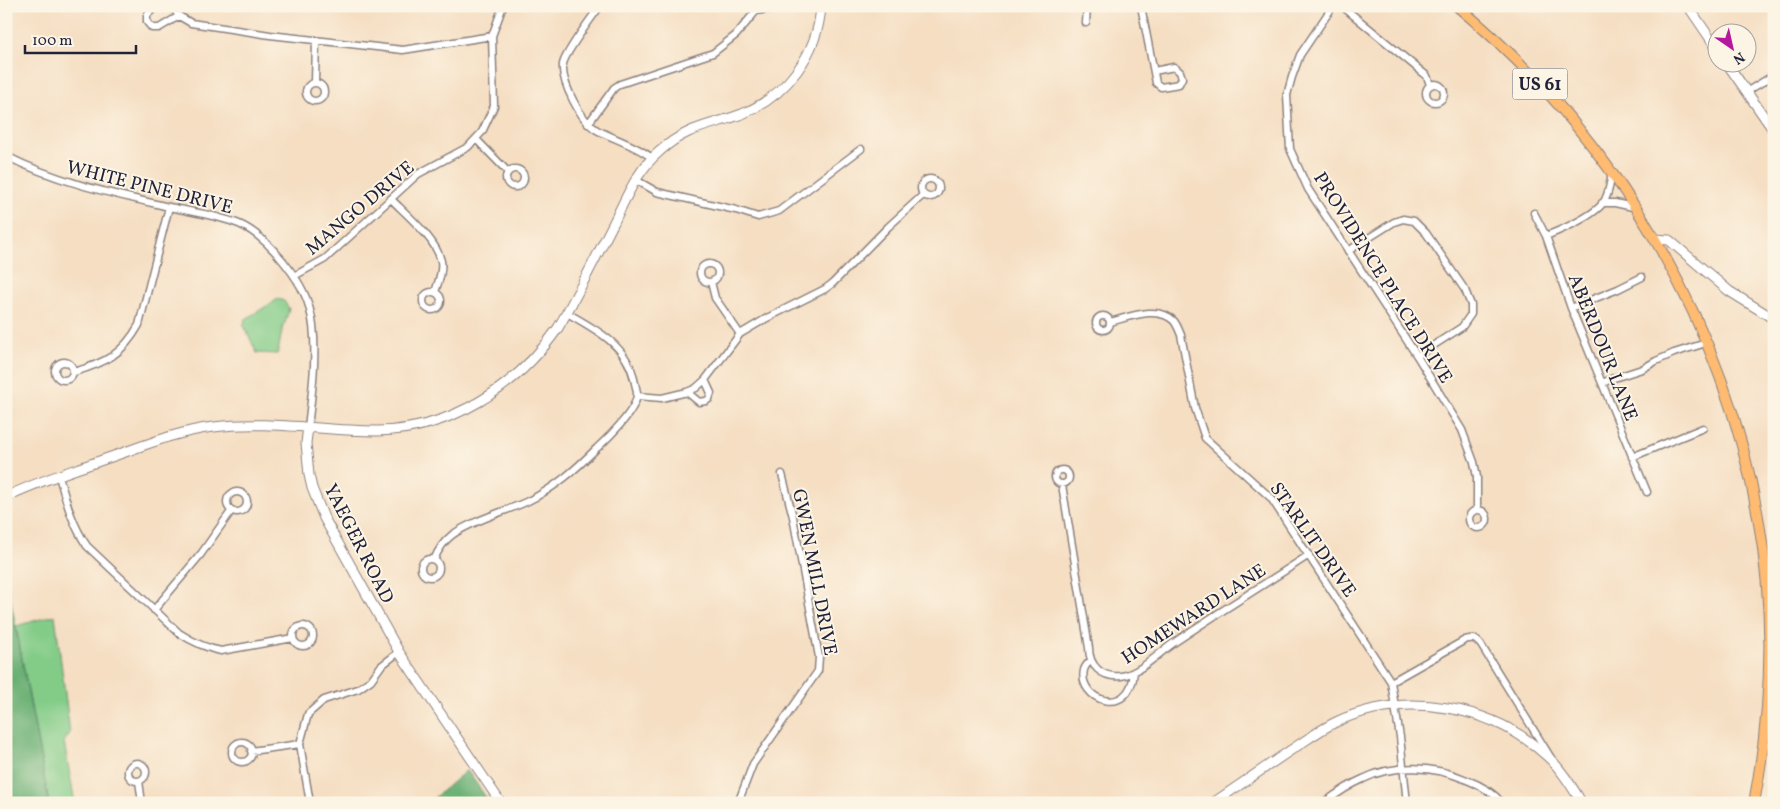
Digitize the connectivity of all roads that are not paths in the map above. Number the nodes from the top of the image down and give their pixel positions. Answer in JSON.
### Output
{"nodes":[{"id":1,"x":156,"y":6,"type":"edge"},
{"id":2,"x":172,"y":6,"type":"edge"},
{"id":3,"x":503,"y":6,"type":"edge"},
{"id":4,"x":600,"y":6,"type":"edge"},
{"id":5,"x":787,"y":6,"type":"edge"},
{"id":6,"x":821,"y":6,"type":"edge"},
{"id":7,"x":1087,"y":6,"type":"edge"},
{"id":8,"x":1141,"y":6,"type":"edge"},
{"id":9,"x":1333,"y":6,"type":"edge"},
{"id":10,"x":1342,"y":6,"type":"edge"},
{"id":11,"x":1457,"y":6,"type":"edge"},
{"id":12,"x":1688,"y":6,"type":"edge"},
{"id":13,"x":179,"y":16,"type":"junction"},
{"id":14,"x":1086,"y":23,"type":"dead end"},
{"id":15,"x":1708,"y":35,"type":"edge"},
{"id":16,"x":492,"y":36,"type":"junction"},
{"id":17,"x":316,"y":40,"type":"junction"},
{"id":18,"x":1154,"y":71,"type":"dead end"},
{"id":19,"x":1733,"y":72,"type":"edge"},
{"id":20,"x":1774,"y":75,"type":"edge"},
{"id":21,"x":315,"y":83,"type":"dead end"},
{"id":22,"x":1430,"y":85,"type":"dead end"},
{"id":23,"x":1746,"y":92,"type":"junction"},
{"id":24,"x":588,"y":124,"type":"junction"},
{"id":25,"x":1774,"y":131,"type":"edge"},
{"id":26,"x":476,"y":139,"type":"junction"},
{"id":27,"x":861,"y":148,"type":"dead end"},
{"id":28,"x":6,"y":156,"type":"edge"},
{"id":29,"x":652,"y":158,"type":"junction"},
{"id":30,"x":508,"y":172,"type":"dead end"},
{"id":31,"x":1612,"y":173,"type":"junction"},
{"id":32,"x":636,"y":180,"type":"junction"},
{"id":33,"x":923,"y":195,"type":"dead end"},
{"id":34,"x":392,"y":199,"type":"junction"},
{"id":35,"x":1602,"y":203,"type":"junction"},
{"id":36,"x":168,"y":207,"type":"junction"},
{"id":37,"x":1635,"y":207,"type":"junction"},
{"id":38,"x":1534,"y":213,"type":"dead end"},
{"id":39,"x":1546,"y":236,"type":"junction"},
{"id":40,"x":1656,"y":239,"type":"junction"},
{"id":41,"x":1348,"y":251,"type":"junction"},
{"id":42,"x":294,"y":276,"type":"junction"},
{"id":43,"x":1642,"y":277,"type":"dead end"},
{"id":44,"x":711,"y":282,"type":"dead end"},
{"id":45,"x":435,"y":292,"type":"dead end"},
{"id":46,"x":1571,"y":308,"type":"junction"},
{"id":47,"x":566,"y":313,"type":"junction"},
{"id":48,"x":1774,"y":319,"type":"edge"},
{"id":49,"x":1110,"y":322,"type":"dead end"},
{"id":50,"x":740,"y":334,"type":"junction"},
{"id":51,"x":1706,"y":343,"type":"junction"},
{"id":52,"x":1417,"y":356,"type":"junction"},
{"id":53,"x":74,"y":372,"type":"dead end"},
{"id":54,"x":705,"y":380,"type":"junction"},
{"id":55,"x":1603,"y":383,"type":"junction"},
{"id":56,"x":687,"y":392,"type":"junction"},
{"id":57,"x":638,"y":396,"type":"junction"},
{"id":58,"x":308,"y":427,"type":"junction"},
{"id":59,"x":1703,"y":428,"type":"dead end"},
{"id":60,"x":1632,"y":457,"type":"junction"},
{"id":61,"x":782,"y":474,"type":"dead end"},
{"id":62,"x":59,"y":476,"type":"junction"},
{"id":63,"x":1062,"y":485,"type":"dead end"},
{"id":64,"x":1648,"y":492,"type":"dead end"},
{"id":65,"x":6,"y":497,"type":"edge"},
{"id":66,"x":1478,"y":509,"type":"dead end"},
{"id":67,"x":232,"y":510,"type":"dead end"},
{"id":68,"x":1309,"y":555,"type":"junction"},
{"id":69,"x":434,"y":560,"type":"dead end"},
{"id":70,"x":154,"y":610,"type":"junction"},
{"id":71,"x":293,"y":638,"type":"dead end"},
{"id":72,"x":399,"y":652,"type":"junction"},
{"id":73,"x":1091,"y":660,"type":"junction"},
{"id":74,"x":1134,"y":672,"type":"junction"},
{"id":75,"x":1391,"y":682,"type":"junction"},
{"id":76,"x":1396,"y":706,"type":"junction"},
{"id":77,"x":300,"y":744,"type":"junction"},
{"id":78,"x":251,"y":751,"type":"dead end"},
{"id":79,"x":1556,"y":765,"type":"junction"},
{"id":80,"x":1404,"y":768,"type":"junction"},
{"id":81,"x":139,"y":781,"type":"dead end"},
{"id":82,"x":142,"y":803,"type":"edge"},
{"id":83,"x":310,"y":803,"type":"edge"},
{"id":84,"x":501,"y":803,"type":"edge"},
{"id":85,"x":738,"y":803,"type":"edge"},
{"id":86,"x":1213,"y":803,"type":"edge"},
{"id":87,"x":1324,"y":803,"type":"edge"},
{"id":88,"x":1407,"y":803,"type":"edge"},
{"id":89,"x":1502,"y":803,"type":"edge"},
{"id":90,"x":1582,"y":803,"type":"edge"},
{"id":91,"x":1754,"y":803,"type":"edge"}],
"edges":[{"from":1,"to":13,"type":"street"},
{"from":2,"to":13,"type":"street"},
{"from":3,"to":16,"type":"street","name":"MANGO DRIVE"},
{"from":4,"to":24,"type":"street"},
{"from":5,"to":24,"type":"street"},
{"from":6,"to":29,"type":"street"},
{"from":7,"to":14,"type":"street"},
{"from":8,"to":18,"type":"street"},
{"from":9,"to":41,"type":"street","name":"PROVIDENCE PLACE DRIVE"},
{"from":10,"to":22,"type":"street"},
{"from":11,"to":31,"type":"main road","number":"US 61"},
{"from":12,"to":15,"type":"street"},
{"from":13,"to":17,"type":"street"},
{"from":16,"to":17,"type":"street"},
{"from":16,"to":26,"type":"street","name":"MANGO DRIVE"},
{"from":17,"to":21,"type":"street"},
{"from":19,"to":23,"type":"street"},
{"from":20,"to":23,"type":"street"},
{"from":23,"to":25,"type":"street"},
{"from":24,"to":29,"type":"street"},
{"from":26,"to":30,"type":"street"},
{"from":26,"to":34,"type":"street","name":"MANGO DRIVE"},
{"from":27,"to":32,"type":"street"},
{"from":28,"to":36,"type":"street","name":"WHITE PINE DRIVE"},
{"from":29,"to":32,"type":"street"},
{"from":31,"to":35,"type":"street"},
{"from":31,"to":37,"type":"main road","number":"US 61"},
{"from":32,"to":47,"type":"street"},
{"from":33,"to":50,"type":"street"},
{"from":34,"to":42,"type":"street","name":"MANGO DRIVE"},
{"from":34,"to":45,"type":"street"},
{"from":35,"to":37,"type":"street"},
{"from":35,"to":39,"type":"street"},
{"from":36,"to":42,"type":"street","name":"WHITE PINE DRIVE"},
{"from":36,"to":53,"type":"street"},
{"from":37,"to":40,"type":"main road","number":"US 61"},
{"from":38,"to":39,"type":"street","name":"ABERDOUR LANE"},
{"from":39,"to":46,"type":"street","name":"ABERDOUR LANE"},
{"from":40,"to":48,"type":"street"},
{"from":40,"to":51,"type":"main road","number":"US 61"},
{"from":41,"to":52,"type":"street","name":"PROVIDENCE PLACE DRIVE"},
{"from":41,"to":52,"type":"street"},
{"from":42,"to":58,"type":"street","name":"WHITE PINE DRIVE"},
{"from":43,"to":46,"type":"street"},
{"from":44,"to":50,"type":"street"},
{"from":46,"to":55,"type":"street","name":"ABERDOUR LANE"},
{"from":47,"to":57,"type":"street"},
{"from":47,"to":58,"type":"street"},
{"from":49,"to":68,"type":"street","name":"STARLIT DRIVE"},
{"from":50,"to":54,"type":"street"},
{"from":51,"to":55,"type":"street"},
{"from":51,"to":91,"type":"main road","number":"US 61"},
{"from":52,"to":66,"type":"street","name":"PROVIDENCE PLACE DRIVE"},
{"from":54,"to":56,"type":"street"},
{"from":54,"to":56,"type":"street"},
{"from":55,"to":60,"type":"street","name":"ABERDOUR LANE"},
{"from":56,"to":57,"type":"street"},
{"from":57,"to":69,"type":"street"},
{"from":58,"to":62,"type":"street"},
{"from":58,"to":72,"type":"street","name":"YAEGER ROAD"},
{"from":59,"to":60,"type":"street"},
{"from":60,"to":64,"type":"street","name":"ABERDOUR LANE"},
{"from":61,"to":85,"type":"street","name":"GWEN MILL DRIVE"},
{"from":62,"to":65,"type":"street"},
{"from":62,"to":70,"type":"street"},
{"from":63,"to":73,"type":"street","name":"HOMEWARD LANE"},
{"from":67,"to":70,"type":"street"},
{"from":68,"to":74,"type":"street","name":"HOMEWARD LANE"},
{"from":68,"to":75,"type":"street","name":"STARLIT DRIVE"},
{"from":70,"to":71,"type":"street"},
{"from":72,"to":77,"type":"street"},
{"from":72,"to":84,"type":"street","name":"YAEGER ROAD"},
{"from":73,"to":74,"type":"street","name":"HOMEWARD LANE"},
{"from":73,"to":74,"type":"street"},
{"from":75,"to":76,"type":"street","name":"STARLIT DRIVE"},
{"from":75,"to":79,"type":"street"},
{"from":76,"to":79,"type":"street"},
{"from":76,"to":80,"type":"street","name":"STARLIT DRIVE"},
{"from":76,"to":86,"type":"street"},
{"from":77,"to":78,"type":"street"},
{"from":77,"to":83,"type":"street"},
{"from":79,"to":90,"type":"street"},
{"from":80,"to":87,"type":"street"},
{"from":80,"to":88,"type":"street","name":"STARLIT DRIVE"},
{"from":80,"to":89,"type":"street"},
{"from":81,"to":82,"type":"street"}]}
